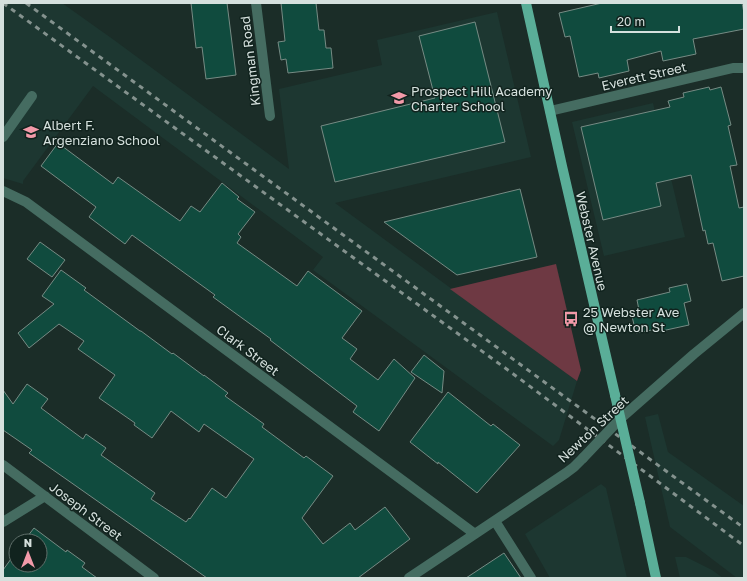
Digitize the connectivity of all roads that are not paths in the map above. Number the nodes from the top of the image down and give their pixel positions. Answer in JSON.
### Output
{"nodes":[{"id":1,"x":256,"y":3,"type":"edge"},
{"id":2,"x":526,"y":3,"type":"edge"},
{"id":3,"x":744,"y":68,"type":"edge"},
{"id":4,"x":32,"y":96,"type":"dead end"},
{"id":5,"x":550,"y":111,"type":"junction"},
{"id":6,"x":270,"y":116,"type":"dead end"},
{"id":7,"x":3,"y":137,"type":"edge"},
{"id":8,"x":3,"y":191,"type":"edge"},
{"id":9,"x":744,"y":313,"type":"edge"},
{"id":10,"x":620,"y":419,"type":"junction"},
{"id":11,"x":3,"y":465,"type":"edge"},
{"id":12,"x":45,"y":496,"type":"junction"},
{"id":13,"x":495,"y":521,"type":"junction"},
{"id":14,"x":3,"y":522,"type":"edge"},
{"id":15,"x":475,"y":534,"type":"junction"},
{"id":16,"x":154,"y":578,"type":"edge"},
{"id":17,"x":409,"y":578,"type":"edge"},
{"id":18,"x":531,"y":578,"type":"edge"},
{"id":19,"x":656,"y":578,"type":"edge"}],
"edges":[{"from":1,"to":6,"type":"street","name":"Kingman Road"},
{"from":2,"to":5,"type":"main road","name":"Webster Avenue"},
{"from":3,"to":5,"type":"street","name":"Everett Street"},
{"from":4,"to":7,"type":"street"},
{"from":5,"to":10,"type":"main road","name":"Webster Avenue","bridge":true},
{"from":8,"to":15,"type":"street","name":"Clark Street"},
{"from":9,"to":10,"type":"street","name":"Newton Street"},
{"from":10,"to":13,"type":"street","name":"Newton Street","bridge":true},
{"from":10,"to":19,"type":"main road","name":"Webster Avenue","bridge":true},
{"from":11,"to":12,"type":"street","name":"Joseph Street"},
{"from":12,"to":14,"type":"street"},
{"from":12,"to":16,"type":"street","name":"Joseph Street"},
{"from":13,"to":15,"type":"street","name":"Newton Street"},
{"from":13,"to":18,"type":"street"},
{"from":15,"to":17,"type":"street","name":"Newton Street"}]}
